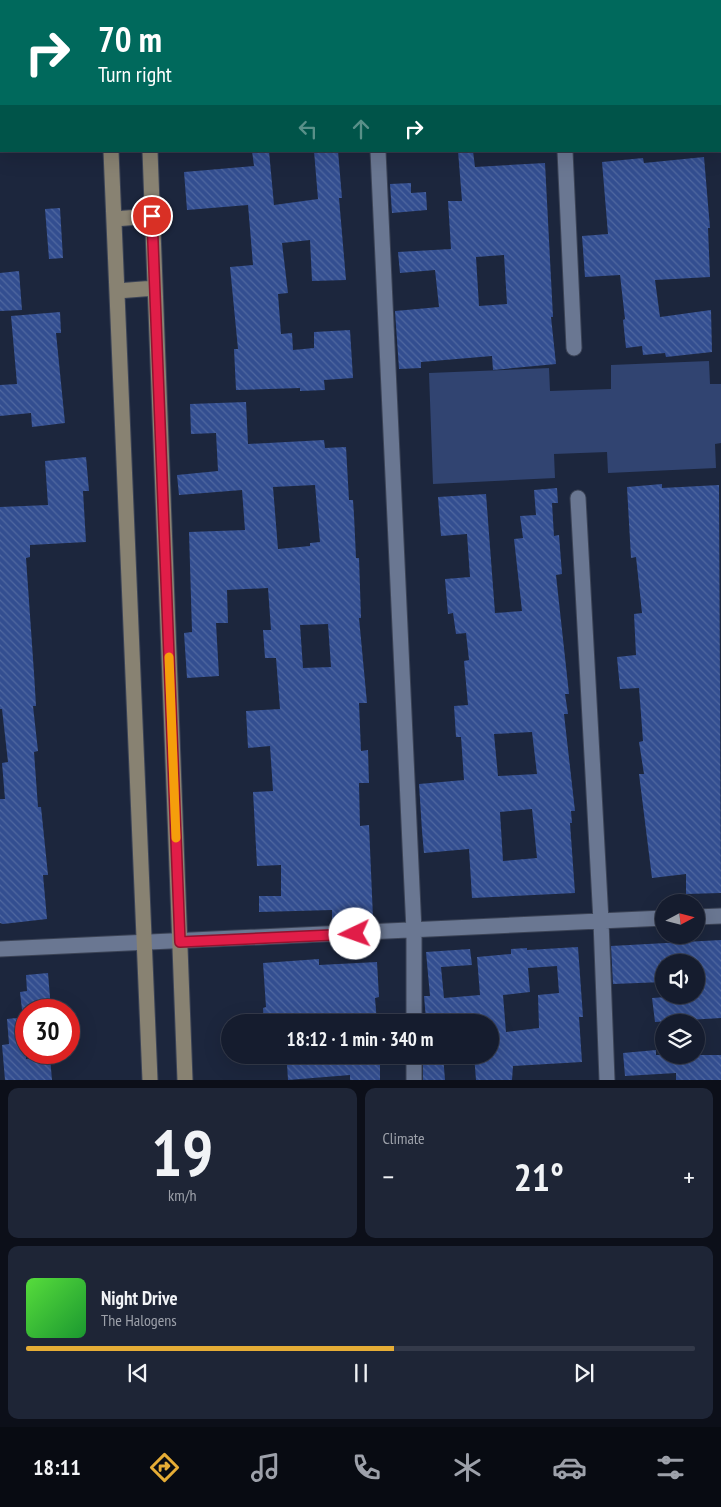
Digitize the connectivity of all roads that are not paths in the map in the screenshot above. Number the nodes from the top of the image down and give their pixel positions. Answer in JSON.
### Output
{"nodes":[{"id":1,"x":111,"y":152,"type":"edge"},
{"id":2,"x":150,"y":152,"type":"edge"},
{"id":3,"x":378,"y":152,"type":"edge"},
{"id":4,"x":565,"y":152,"type":"edge"},
{"id":5,"x":152,"y":216,"type":"junction"},
{"id":6,"x":114,"y":219,"type":"junction"},
{"id":7,"x":154,"y":288,"type":"junction"},
{"id":8,"x":117,"y":291,"type":"junction"},
{"id":9,"x":574,"y":348,"type":"dead end"},
{"id":10,"x":578,"y":498,"type":"dead end"},
{"id":11,"x":721,"y":916,"type":"edge"},
{"id":12,"x":705,"y":917,"type":"edge"},
{"id":13,"x":655,"y":919,"type":"edge"},
{"id":14,"x":602,"y":922,"type":"junction"},
{"id":15,"x":414,"y":931,"type":"junction"},
{"id":16,"x":180,"y":942,"type":"junction"},
{"id":17,"x":143,"y":944,"type":"junction"},
{"id":18,"x":0,"y":949,"type":"edge"},
{"id":19,"x":414,"y":1014,"type":"edge"},
{"id":20,"x":414,"y":1064,"type":"edge"},
{"id":21,"x":150,"y":1080,"type":"edge"},
{"id":22,"x":185,"y":1080,"type":"edge"},
{"id":23,"x":414,"y":1080,"type":"edge"},
{"id":24,"x":608,"y":1080,"type":"edge"}],
"edges":[{"from":1,"to":6,"type":"main road"},
{"from":2,"to":5,"type":"main road"},
{"from":3,"to":15,"type":"street"},
{"from":4,"to":9,"type":"street"},
{"from":5,"to":6,"type":"main road"},
{"from":5,"to":7,"type":"main road"},
{"from":6,"to":8,"type":"main road"},
{"from":7,"to":8,"type":"main road"},
{"from":7,"to":16,"type":"main road"},
{"from":8,"to":17,"type":"main road"},
{"from":10,"to":14,"type":"street"},
{"from":11,"to":12,"type":"street"},
{"from":13,"to":14,"type":"street"},
{"from":14,"to":15,"type":"street"},
{"from":14,"to":24,"type":"street"},
{"from":15,"to":16,"type":"street"},
{"from":15,"to":19,"type":"street"},
{"from":16,"to":17,"type":"street"},
{"from":16,"to":22,"type":"main road"},
{"from":17,"to":18,"type":"street"},
{"from":17,"to":21,"type":"main road"},
{"from":20,"to":23,"type":"street"}]}
